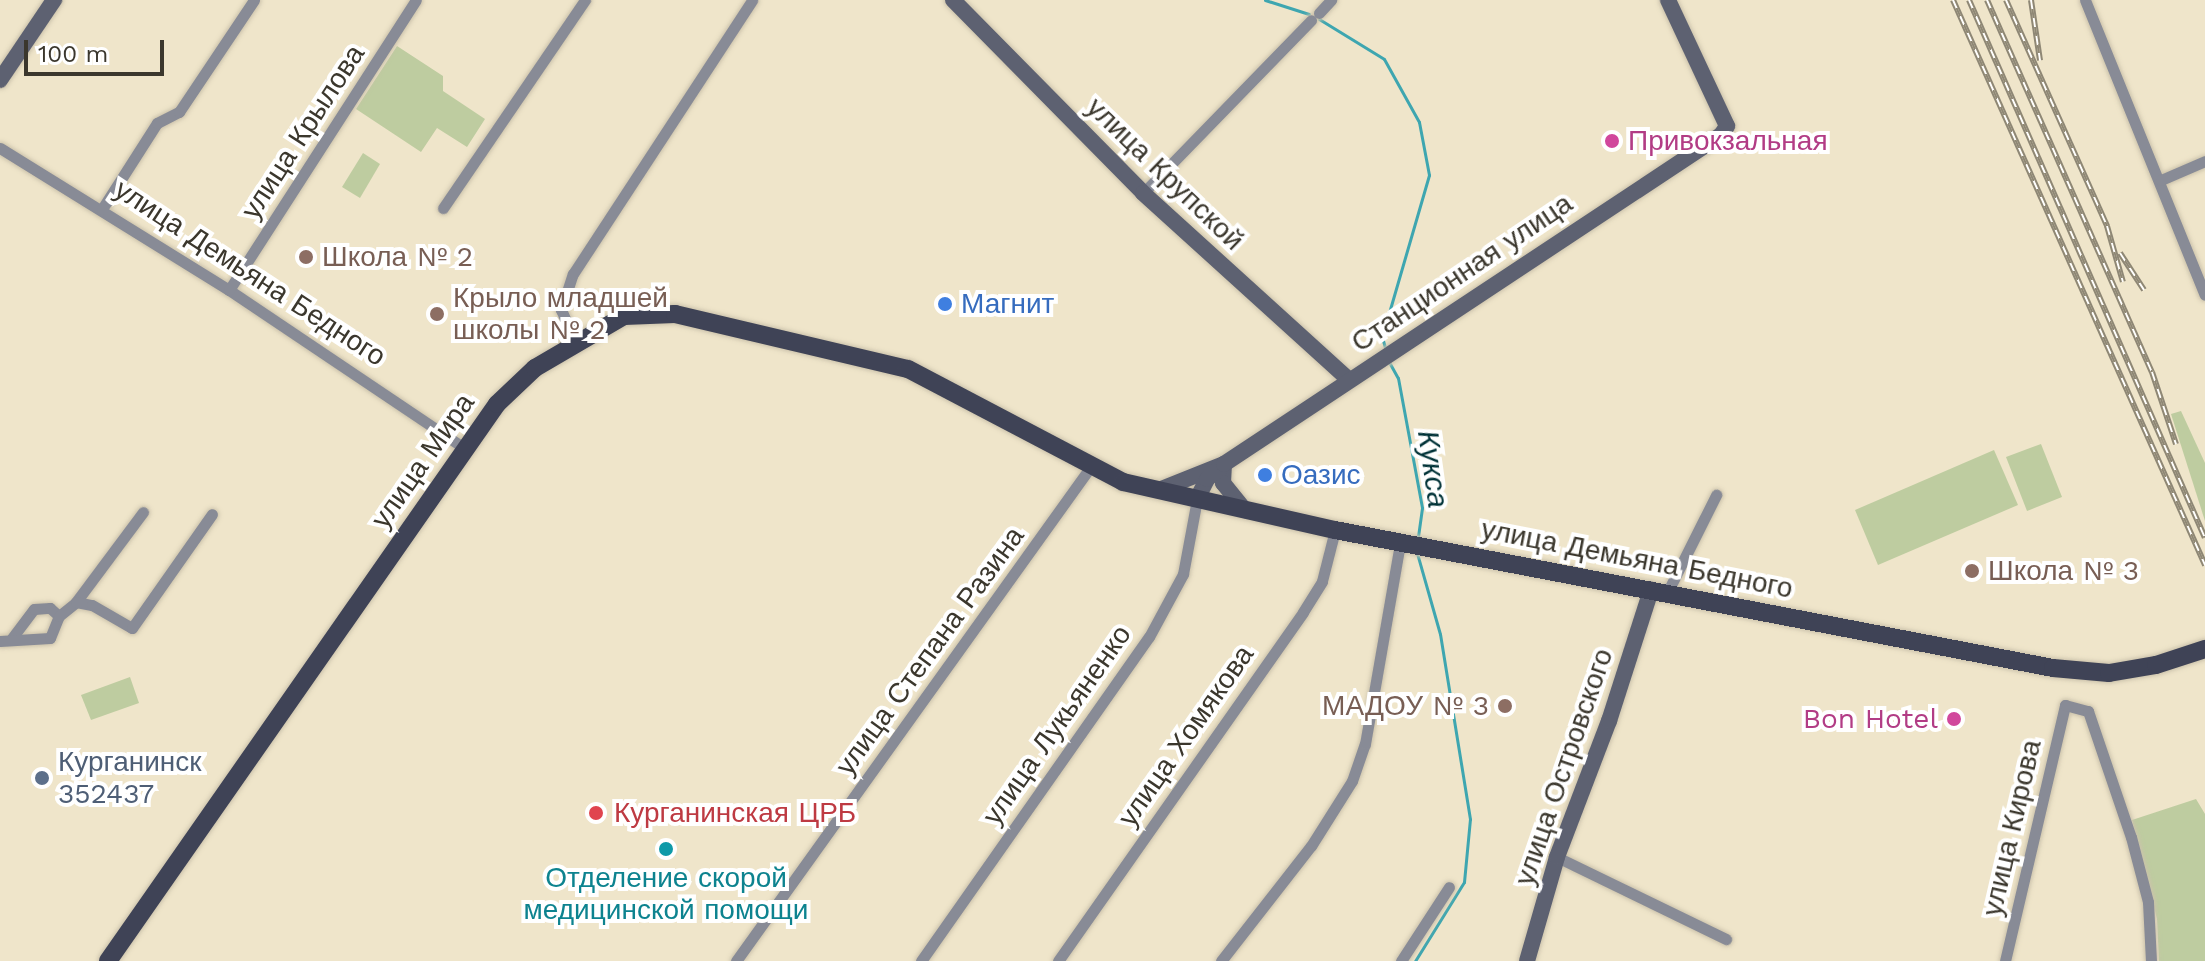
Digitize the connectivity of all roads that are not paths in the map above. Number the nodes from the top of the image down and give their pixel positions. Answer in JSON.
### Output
{"nodes":[{"id":1,"x":54,"y":0,"type":"edge"},
{"id":2,"x":254,"y":0,"type":"edge"},
{"id":3,"x":416,"y":0,"type":"edge"},
{"id":4,"x":585,"y":0,"type":"edge"},
{"id":5,"x":752,"y":0,"type":"edge"},
{"id":6,"x":953,"y":0,"type":"edge"},
{"id":7,"x":1331,"y":0,"type":"edge"},
{"id":8,"x":1668,"y":0,"type":"edge"},
{"id":9,"x":2085,"y":0,"type":"edge"},
{"id":10,"x":0,"y":80,"type":"edge"},
{"id":11,"x":0,"y":148,"type":"edge"},
{"id":12,"x":2205,"y":161,"type":"edge"},
{"id":13,"x":2161,"y":180,"type":"junction"},
{"id":14,"x":1143,"y":193,"type":"junction"},
{"id":15,"x":443,"y":208,"type":"dead end"},
{"id":16,"x":102,"y":209,"type":"junction"},
{"id":17,"x":229,"y":290,"type":"junction"},
{"id":18,"x":2205,"y":295,"type":"edge"},
{"id":19,"x":575,"y":341,"type":"junction"},
{"id":20,"x":1349,"y":380,"type":"junction"},
{"id":21,"x":466,"y":449,"type":"junction"},
{"id":22,"x":1224,"y":464,"type":"junction"},
{"id":23,"x":1089,"y":469,"type":"junction"},
{"id":24,"x":1158,"y":490,"type":"junction"},
{"id":25,"x":1716,"y":495,"type":"dead end"},
{"id":26,"x":1197,"y":499,"type":"junction"},
{"id":27,"x":1245,"y":510,"type":"junction"},
{"id":28,"x":143,"y":512,"type":"dead end"},
{"id":29,"x":212,"y":514,"type":"dead end"},
{"id":30,"x":1335,"y":530,"type":"junction"},
{"id":31,"x":1411,"y":545,"type":"junction"},
{"id":32,"x":1659,"y":592,"type":"junction"},
{"id":33,"x":76,"y":602,"type":"junction"},
{"id":34,"x":59,"y":616,"type":"junction"},
{"id":35,"x":6,"y":640,"type":"edge"},
{"id":36,"x":2203,"y":649,"type":"edge"},
{"id":37,"x":1557,"y":857,"type":"junction"},
{"id":38,"x":1449,"y":887,"type":"dead end"},
{"id":39,"x":1726,"y":939,"type":"dead end"},
{"id":40,"x":108,"y":961,"type":"edge"},
{"id":41,"x":736,"y":961,"type":"edge"},
{"id":42,"x":921,"y":961,"type":"edge"},
{"id":43,"x":1058,"y":961,"type":"edge"},
{"id":44,"x":1221,"y":961,"type":"edge"},
{"id":45,"x":1401,"y":961,"type":"edge"},
{"id":46,"x":1527,"y":961,"type":"edge"},
{"id":47,"x":2005,"y":961,"type":"edge"},
{"id":48,"x":2151,"y":961,"type":"edge"}],
"edges":[{"from":1,"to":10,"type":"street"},
{"from":2,"to":16,"type":"street"},
{"from":3,"to":17,"type":"street","name":"улица Крылова"},
{"from":4,"to":15,"type":"street"},
{"from":5,"to":19,"type":"street"},
{"from":6,"to":14,"type":"street","name":"улица Крупской"},
{"from":7,"to":14,"type":"street"},
{"from":8,"to":20,"type":"street","name":"Станционная улица"},
{"from":9,"to":13,"type":"street"},
{"from":11,"to":16,"type":"street","name":"улица Демьяна Бедного"},
{"from":12,"to":13,"type":"street"},
{"from":13,"to":18,"type":"street"},
{"from":14,"to":20,"type":"street","name":"улица Крупской"},
{"from":16,"to":17,"type":"street","name":"улица Демьяна Бедного"},
{"from":17,"to":21,"type":"street","name":"улица Демьяна Бедного"},
{"from":19,"to":21,"type":"main road","name":"улица Мира"},
{"from":19,"to":23,"type":"main road","name":"улица Демьяна Бедного"},
{"from":20,"to":22,"type":"street","name":"Станционная улица"},
{"from":21,"to":40,"type":"main road","name":"улица Мира"},
{"from":22,"to":24,"type":"street","name":"Станционная улица"},
{"from":22,"to":26,"type":"street","name":"Станционная улица"},
{"from":22,"to":27,"type":"street"},
{"from":23,"to":24,"type":"main road","name":"улица Демьяна Бедного"},
{"from":23,"to":41,"type":"street","name":"улица Степана Разина"},
{"from":24,"to":26,"type":"main road","name":"улица Демьяна Бедного"},
{"from":25,"to":32,"type":"street"},
{"from":26,"to":27,"type":"main road","name":"улица Демьяна Бедного"},
{"from":26,"to":42,"type":"street","name":"улица Лукьяненко"},
{"from":27,"to":30,"type":"main road","name":"улица Демьяна Бедного"},
{"from":28,"to":33,"type":"street"},
{"from":29,"to":33,"type":"street"},
{"from":30,"to":31,"type":"main road","name":"улица Демьяна Бедного"},
{"from":30,"to":43,"type":"street","name":"улица Хомякова"},
{"from":31,"to":32,"type":"main road","name":"улица Демьяна Бедного"},
{"from":31,"to":44,"type":"street"},
{"from":32,"to":36,"type":"main road","name":"улица Демьяна Бедного"},
{"from":32,"to":37,"type":"street","name":"улица Островского"},
{"from":33,"to":34,"type":"street"},
{"from":34,"to":35,"type":"street"},
{"from":34,"to":35,"type":"street"},
{"from":37,"to":39,"type":"street"},
{"from":37,"to":46,"type":"street","name":"улица Островского"},
{"from":38,"to":45,"type":"street"},
{"from":47,"to":48,"type":"street","name":"улица Кирова"}]}
